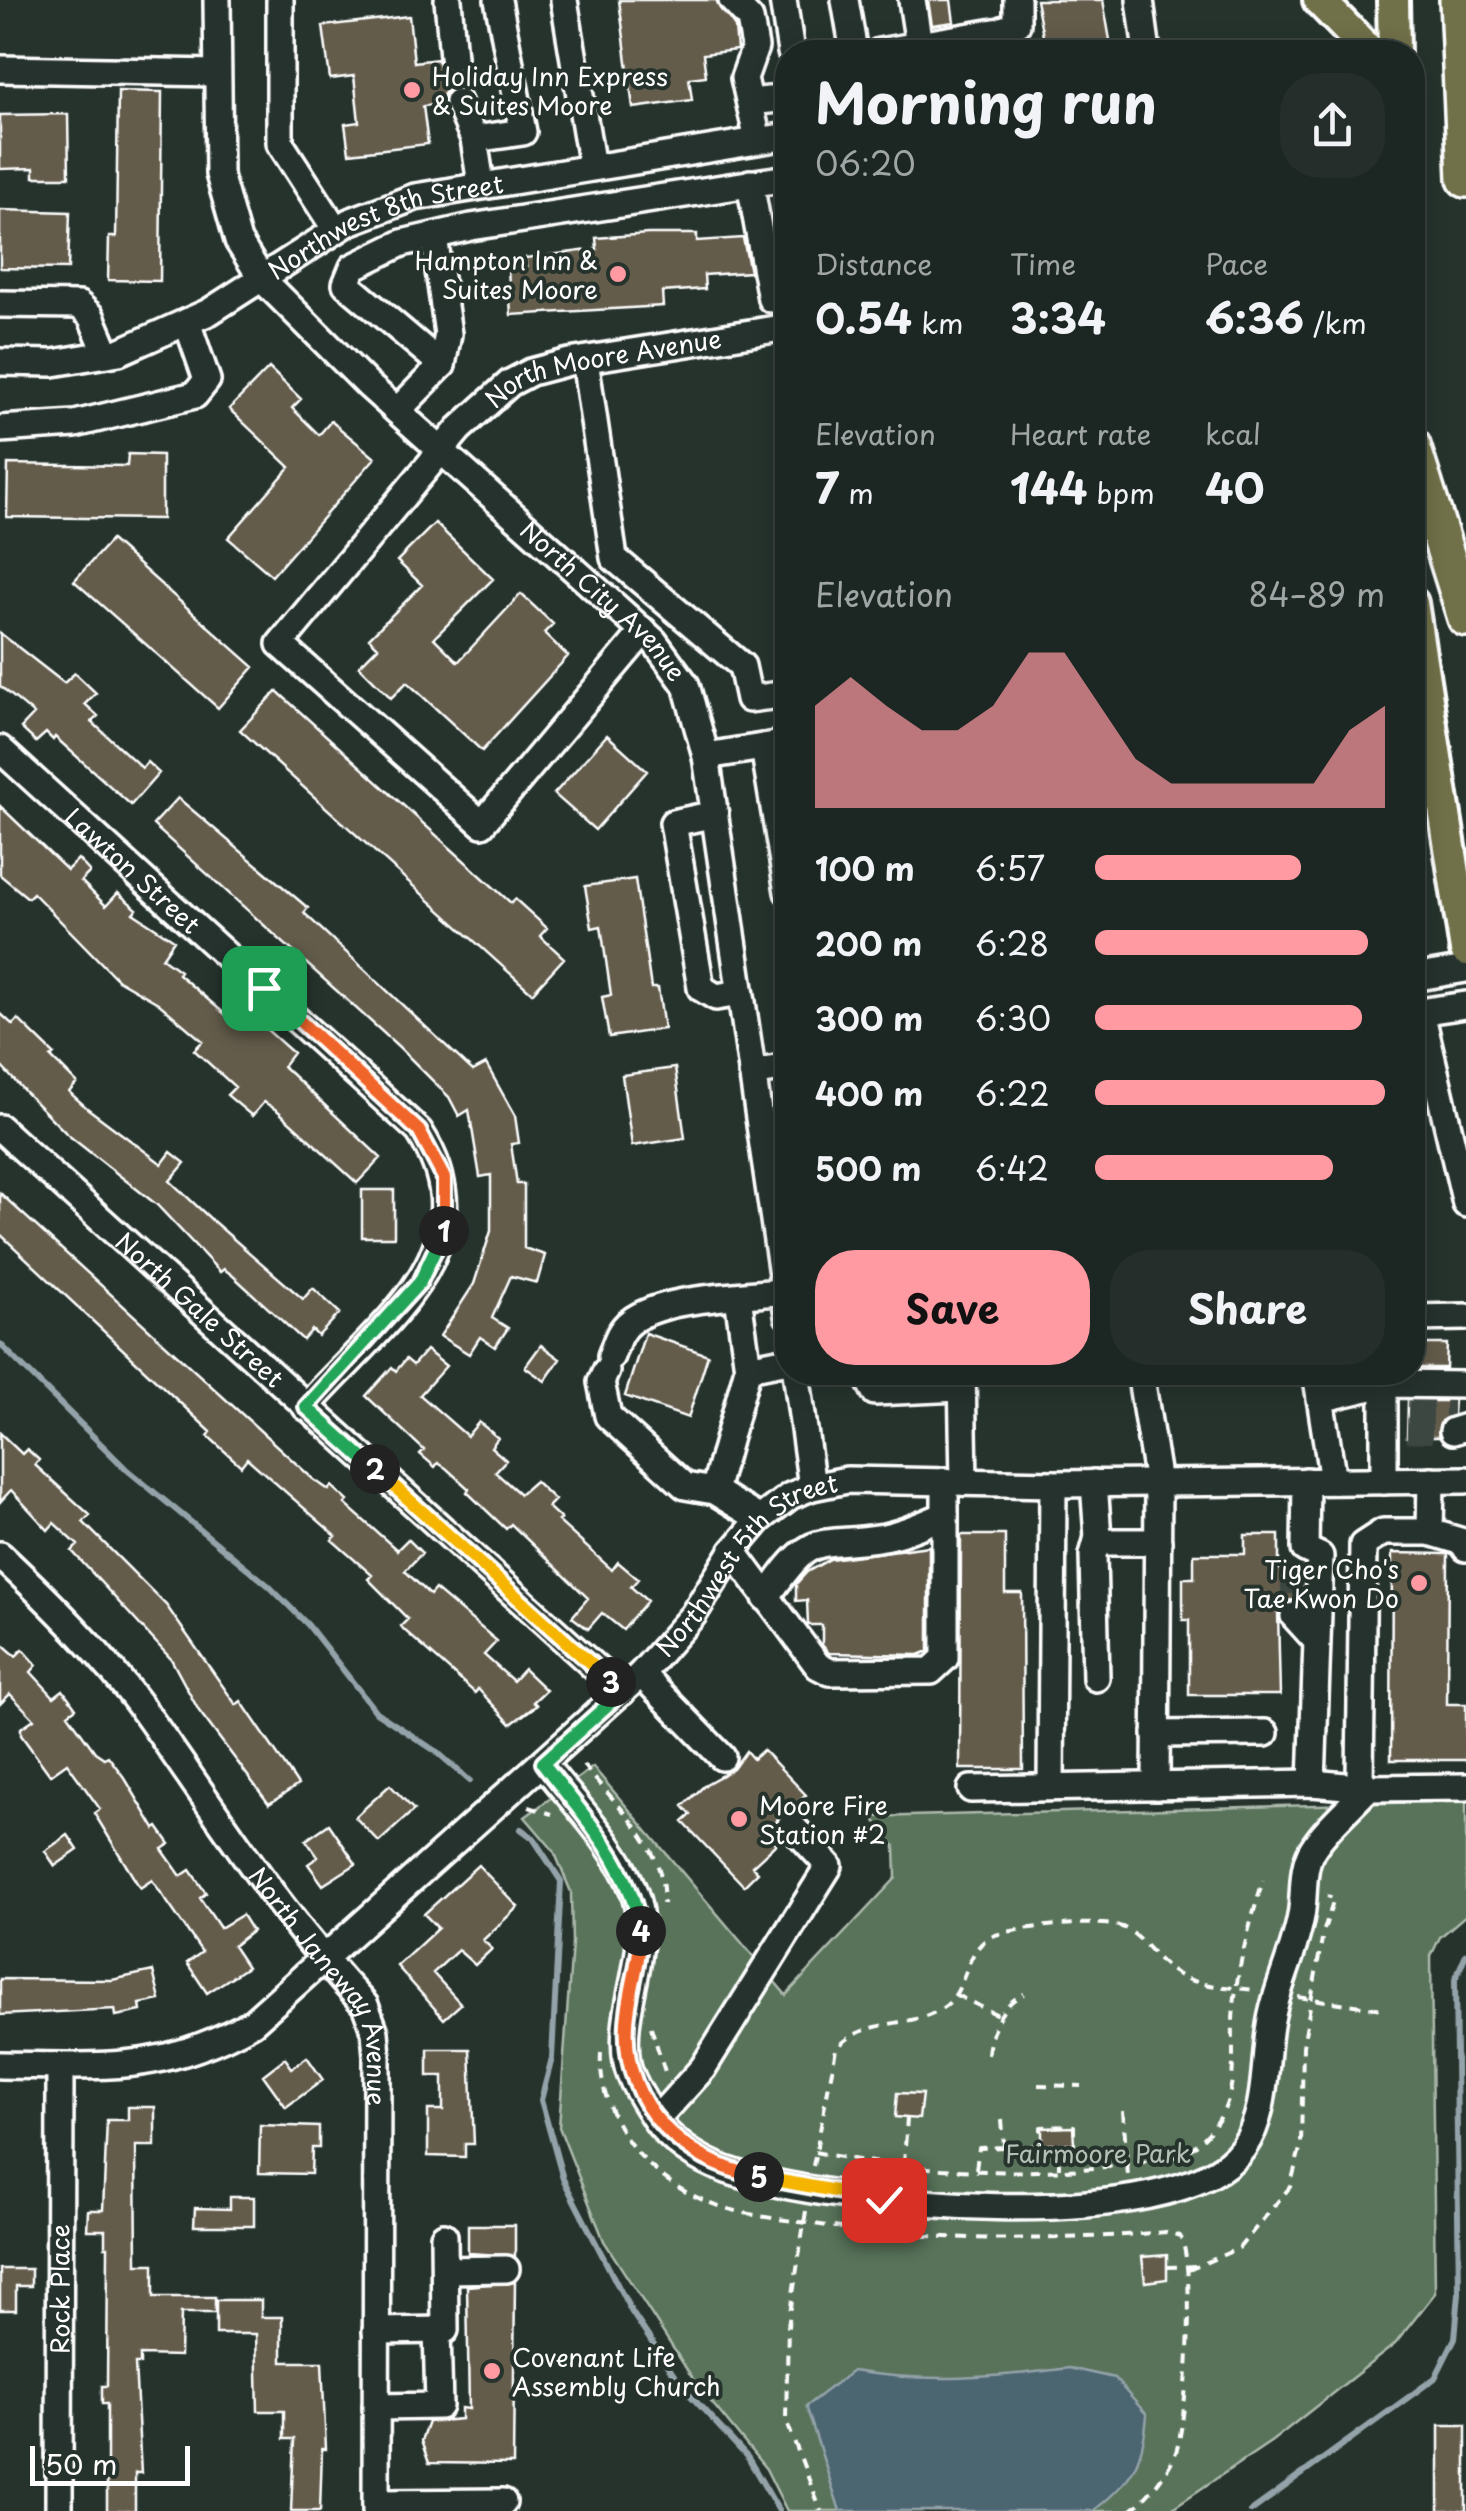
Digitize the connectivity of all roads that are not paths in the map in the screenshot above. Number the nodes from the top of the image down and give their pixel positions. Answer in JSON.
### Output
{"nodes":[{"id":1,"x":216,"y":0,"type":"edge"},
{"id":2,"x":280,"y":0,"type":"edge"},
{"id":3,"x":448,"y":0,"type":"edge"},
{"id":4,"x":498,"y":0,"type":"edge"},
{"id":5,"x":564,"y":0,"type":"edge"},
{"id":6,"x":732,"y":0,"type":"edge"},
{"id":7,"x":782,"y":0,"type":"edge"},
{"id":8,"x":846,"y":0,"type":"edge"},
{"id":9,"x":912,"y":0,"type":"edge"},
{"id":10,"x":1140,"y":0,"type":"edge"},
{"id":11,"x":1320,"y":0,"type":"edge"},
{"id":12,"x":1393,"y":0,"type":"edge"},
{"id":13,"x":1458,"y":0,"type":"edge"},
{"id":14,"x":1017,"y":12,"type":"edge"},
{"id":15,"x":789,"y":40,"type":"edge"},
{"id":16,"x":852,"y":40,"type":"edge"},
{"id":17,"x":919,"y":40,"type":"edge"},
{"id":18,"x":937,"y":40,"type":"edge"},
{"id":19,"x":1145,"y":40,"type":"edge"},
{"id":20,"x":1358,"y":40,"type":"edge"},
{"id":21,"x":1394,"y":40,"type":"edge"},
{"id":22,"x":453,"y":57,"type":"tunnel mouth"},
{"id":23,"x":0,"y":69,"type":"edge"},
{"id":24,"x":217,"y":73,"type":"junction"},
{"id":25,"x":775,"y":99,"type":"edge"},
{"id":26,"x":458,"y":102,"type":"tunnel mouth"},
{"id":27,"x":750,"y":102,"type":"junction"},
{"id":28,"x":775,"y":138,"type":"edge"},
{"id":29,"x":474,"y":139,"type":"junction"},
{"id":30,"x":758,"y":140,"type":"junction"},
{"id":31,"x":717,"y":147,"type":"junction"},
{"id":32,"x":592,"y":167,"type":"junction"},
{"id":33,"x":1466,"y":179,"type":"edge"},
{"id":34,"x":775,"y":180,"type":"edge"},
{"id":35,"x":481,"y":184,"type":"junction"},
{"id":36,"x":737,"y":186,"type":"junction"},
{"id":37,"x":336,"y":230,"type":"junction"},
{"id":38,"x":434,"y":236,"type":"junction"},
{"id":39,"x":262,"y":280,"type":"junction"},
{"id":40,"x":775,"y":298,"type":"edge"},
{"id":41,"x":0,"y":304,"type":"edge"},
{"id":42,"x":187,"y":322,"type":"junction"},
{"id":43,"x":775,"y":329,"type":"edge"},
{"id":44,"x":108,"y":354,"type":"junction"},
{"id":45,"x":584,"y":360,"type":"junction"},
{"id":46,"x":0,"y":362,"type":"edge"},
{"id":47,"x":442,"y":365,"type":"junction"},
{"id":48,"x":397,"y":411,"type":"junction"},
{"id":49,"x":0,"y":429,"type":"edge"},
{"id":50,"x":441,"y":450,"type":"junction"},
{"id":51,"x":1425,"y":487,"type":"edge"},
{"id":52,"x":1466,"y":618,"type":"edge"},
{"id":53,"x":644,"y":630,"type":"junction"},
{"id":54,"x":775,"y":696,"type":"edge"},
{"id":55,"x":1425,"y":710,"type":"edge"},
{"id":56,"x":775,"y":745,"type":"edge"},
{"id":57,"x":0,"y":749,"type":"edge"},
{"id":58,"x":706,"y":756,"type":"junction"},
{"id":59,"x":715,"y":814,"type":"junction"},
{"id":60,"x":1466,"y":950,"type":"edge"},
{"id":61,"x":1466,"y":969,"type":"edge"},
{"id":62,"x":1425,"y":972,"type":"edge"},
{"id":63,"x":740,"y":994,"type":"junction"},
{"id":64,"x":1466,"y":1005,"type":"edge"},
{"id":65,"x":1425,"y":1012,"type":"edge"},
{"id":66,"x":1425,"y":1044,"type":"edge"},
{"id":67,"x":775,"y":1069,"type":"edge"},
{"id":68,"x":752,"y":1073,"type":"junction"},
{"id":69,"x":0,"y":1128,"type":"edge"},
{"id":70,"x":1466,"y":1204,"type":"edge"},
{"id":71,"x":775,"y":1229,"type":"edge"},
{"id":72,"x":738,"y":1297,"type":"junction"},
{"id":73,"x":775,"y":1302,"type":"edge"},
{"id":74,"x":1466,"y":1316,"type":"edge"},
{"id":75,"x":1425,"y":1318,"type":"edge"},
{"id":76,"x":775,"y":1363,"type":"edge"},
{"id":77,"x":748,"y":1368,"type":"junction"},
{"id":78,"x":1425,"y":1384,"type":"edge"},
{"id":79,"x":798,"y":1385,"type":"edge"},
{"id":80,"x":871,"y":1385,"type":"edge"},
{"id":81,"x":925,"y":1385,"type":"edge"},
{"id":82,"x":961,"y":1385,"type":"edge"},
{"id":83,"x":1142,"y":1385,"type":"edge"},
{"id":84,"x":1351,"y":1385,"type":"edge"},
{"id":85,"x":1384,"y":1385,"type":"edge"},
{"id":86,"x":1466,"y":1385,"type":"edge"},
{"id":87,"x":1318,"y":1386,"type":"edge"},
{"id":88,"x":306,"y":1407,"type":"junction"},
{"id":89,"x":1431,"y":1480,"type":"junction"},
{"id":90,"x":1466,"y":1480,"type":"edge"},
{"id":91,"x":954,"y":1481,"type":"junction"},
{"id":92,"x":1333,"y":1481,"type":"junction"},
{"id":93,"x":1384,"y":1481,"type":"junction"},
{"id":94,"x":1158,"y":1482,"type":"junction"},
{"id":95,"x":1306,"y":1482,"type":"junction"},
{"id":96,"x":1094,"y":1483,"type":"junction"},
{"id":97,"x":1053,"y":1484,"type":"junction"},
{"id":98,"x":812,"y":1487,"type":"junction"},
{"id":99,"x":714,"y":1491,"type":"junction"},
{"id":100,"x":945,"y":1515,"type":"junction"},
{"id":101,"x":760,"y":1518,"type":"junction"},
{"id":102,"x":1430,"y":1532,"type":"junction"},
{"id":103,"x":1098,"y":1536,"type":"junction"},
{"id":104,"x":1158,"y":1542,"type":"junction"},
{"id":105,"x":1466,"y":1548,"type":"edge"},
{"id":106,"x":733,"y":1551,"type":"junction"},
{"id":107,"x":0,"y":1555,"type":"edge"},
{"id":108,"x":766,"y":1598,"type":"junction"},
{"id":109,"x":1294,"y":1616,"type":"tunnel mouth"},
{"id":110,"x":1314,"y":1638,"type":"junction"},
{"id":111,"x":641,"y":1674,"type":"junction"},
{"id":112,"x":1096,"y":1678,"type":"dead end"},
{"id":113,"x":622,"y":1692,"type":"junction"},
{"id":114,"x":1156,"y":1734,"type":"junction"},
{"id":115,"x":1265,"y":1734,"type":"dead end"},
{"id":116,"x":722,"y":1757,"type":"dead end"},
{"id":117,"x":543,"y":1763,"type":"junction"},
{"id":118,"x":1312,"y":1783,"type":"junction"},
{"id":119,"x":1156,"y":1786,"type":"junction"},
{"id":120,"x":1051,"y":1788,"type":"junction"},
{"id":121,"x":1368,"y":1788,"type":"junction"},
{"id":122,"x":1466,"y":1788,"type":"edge"},
{"id":123,"x":970,"y":1789,"type":"dead end"},
{"id":124,"x":791,"y":1825,"type":"dead end"},
{"id":125,"x":324,"y":1962,"type":"junction"},
{"id":126,"x":0,"y":2066,"type":"edge"},
{"id":127,"x":60,"y":2066,"type":"junction"},
{"id":128,"x":656,"y":2120,"type":"junction"},
{"id":129,"x":444,"y":2236,"type":"dead end"},
{"id":130,"x":445,"y":2270,"type":"junction"},
{"id":131,"x":506,"y":2270,"type":"dead end"},
{"id":132,"x":376,"y":2330,"type":"junction"},
{"id":133,"x":437,"y":2330,"type":"junction"},
{"id":134,"x":376,"y":2407,"type":"junction"},
{"id":135,"x":503,"y":2502,"type":"dead end"},
{"id":136,"x":376,"y":2507,"type":"edge"},
{"id":137,"x":60,"y":2511,"type":"edge"}],
"edges":[{"from":1,"to":24,"type":"street","name":"North City Avenue"},
{"from":2,"to":37,"type":"street"},
{"from":3,"to":22,"type":"street"},
{"from":4,"to":29,"type":"street"},
{"from":5,"to":32,"type":"street"},
{"from":6,"to":27,"type":"street"},
{"from":7,"to":15,"type":"street"},
{"from":8,"to":16,"type":"street"},
{"from":9,"to":17,"type":"street"},
{"from":10,"to":19,"type":"street"},
{"from":11,"to":20,"type":"main road"},
{"from":12,"to":21,"type":"main road"},
{"from":13,"to":33,"type":"highway"},
{"from":14,"to":18,"type":"street"},
{"from":23,"to":24,"type":"street"},
{"from":24,"to":39,"type":"street","name":"North City Avenue"},
{"from":25,"to":27,"type":"street"},
{"from":26,"to":29,"type":"street"},
{"from":27,"to":30,"type":"street"},
{"from":28,"to":30,"type":"street","name":"Northwest 8th Street"},
{"from":29,"to":35,"type":"street"},
{"from":30,"to":31,"type":"street","name":"Northwest 8th Street"},
{"from":31,"to":32,"type":"street","name":"Northwest 8th Street"},
{"from":31,"to":36,"type":"street"},
{"from":32,"to":35,"type":"street","name":"Northwest 8th Street"},
{"from":34,"to":36,"type":"street"},
{"from":35,"to":37,"type":"street","name":"Northwest 8th Street"},
{"from":36,"to":38,"type":"street"},
{"from":36,"to":40,"type":"street"},
{"from":37,"to":39,"type":"street","name":"Northwest 8th Street"},
{"from":38,"to":47,"type":"street"},
{"from":38,"to":47,"type":"street"},
{"from":39,"to":42,"type":"street","name":"Northwest 8th Street"},
{"from":39,"to":48,"type":"street","name":"North City Avenue"},
{"from":41,"to":44,"type":"street"},
{"from":42,"to":44,"type":"street","name":"Northwest 8th Street"},
{"from":42,"to":49,"type":"street"},
{"from":43,"to":45,"type":"street","name":"North Moore Avenue"},
{"from":44,"to":46,"type":"street","name":"Northwest 8th Street"},
{"from":45,"to":50,"type":"street","name":"North Moore Avenue"},
{"from":45,"to":54,"type":"street"},
{"from":47,"to":48,"type":"street"},
{"from":48,"to":50,"type":"street","name":"North City Avenue"},
{"from":50,"to":53,"type":"street","name":"North City Avenue"},
{"from":50,"to":53,"type":"street","name":"North Moore Avenue"},
{"from":51,"to":52,"type":"highway"},
{"from":53,"to":58,"type":"street","name":"North City Avenue"},
{"from":55,"to":60,"type":"main road"},
{"from":56,"to":58,"type":"street"},
{"from":57,"to":88,"type":"street","name":"Lawton Street"},
{"from":58,"to":59,"type":"street","name":"North City Avenue"},
{"from":59,"to":63,"type":"street","name":"North City Avenue"},
{"from":59,"to":63,"type":"street"},
{"from":61,"to":62,"type":"street"},
{"from":63,"to":68,"type":"street","name":"North City Avenue"},
{"from":64,"to":65,"type":"street"},
{"from":66,"to":70,"type":"street"},
{"from":67,"to":68,"type":"street"},
{"from":68,"to":71,"type":"street","name":"North City Avenue"},
{"from":69,"to":88,"type":"street","name":"North Gale Street"},
{"from":72,"to":73,"type":"street"},
{"from":72,"to":77,"type":"street"},
{"from":72,"to":99,"type":"street"},
{"from":74,"to":75,"type":"street"},
{"from":76,"to":77,"type":"street"},
{"from":77,"to":99,"type":"street"},
{"from":78,"to":86,"type":"street"},
{"from":79,"to":98,"type":"street"},
{"from":80,"to":81,"type":"street"},
{"from":82,"to":91,"type":"street"},
{"from":83,"to":94,"type":"street"},
{"from":84,"to":87,"type":"street"},
{"from":85,"to":93,"type":"street"},
{"from":87,"to":92,"type":"street"},
{"from":88,"to":113,"type":"street","name":"North Gale Street"},
{"from":89,"to":90,"type":"street","name":"Northwest 5th Street"},
{"from":89,"to":93,"type":"street","name":"Northwest 5th Street"},
{"from":89,"to":102,"type":"street"},
{"from":91,"to":97,"type":"street","name":"Northwest 5th Street"},
{"from":91,"to":98,"type":"street","name":"Northwest 5th Street"},
{"from":91,"to":100,"type":"street"},
{"from":92,"to":93,"type":"street","name":"Northwest 5th Street"},
{"from":92,"to":95,"type":"street","name":"Northwest 5th Street"},
{"from":94,"to":95,"type":"street","name":"Northwest 5th Street"},
{"from":94,"to":96,"type":"street","name":"Northwest 5th Street"},
{"from":94,"to":104,"type":"street"},
{"from":95,"to":110,"type":"street"},
{"from":96,"to":97,"type":"street","name":"Northwest 5th Street"},
{"from":96,"to":103,"type":"street"},
{"from":97,"to":120,"type":"street"},
{"from":98,"to":101,"type":"street","name":"Northwest 5th Street"},
{"from":99,"to":101,"type":"street"},
{"from":100,"to":108,"type":"street"},
{"from":100,"to":108,"type":"street"},
{"from":101,"to":106,"type":"street","name":"Northwest 5th Street"},
{"from":102,"to":105,"type":"street"},
{"from":102,"to":121,"type":"street"},
{"from":103,"to":104,"type":"street"},
{"from":103,"to":112,"type":"street"},
{"from":104,"to":114,"type":"street"},
{"from":106,"to":108,"type":"street"},
{"from":106,"to":111,"type":"street","name":"Northwest 5th Street"},
{"from":107,"to":125,"type":"street","name":"North Janeway Avenue"},
{"from":109,"to":110,"type":"street"},
{"from":110,"to":118,"type":"street"},
{"from":111,"to":113,"type":"street","name":"Northwest 5th Street"},
{"from":111,"to":116,"type":"street"},
{"from":113,"to":117,"type":"street","name":"Northwest 5th Street"},
{"from":114,"to":115,"type":"street"},
{"from":114,"to":119,"type":"street"},
{"from":117,"to":125,"type":"street","name":"Northwest 5th Street"},
{"from":117,"to":128,"type":"street"},
{"from":118,"to":119,"type":"street"},
{"from":118,"to":121,"type":"street"},
{"from":119,"to":120,"type":"street"},
{"from":120,"to":123,"type":"street"},
{"from":121,"to":122,"type":"street"},
{"from":121,"to":128,"type":"street"},
{"from":124,"to":128,"type":"street"},
{"from":125,"to":127,"type":"street","name":"Northwest 5th Street"},
{"from":125,"to":132,"type":"street","name":"North Janeway Avenue"},
{"from":126,"to":127,"type":"street","name":"Northwest 5th Street"},
{"from":127,"to":137,"type":"street","name":"Rock Place"},
{"from":129,"to":130,"type":"street"},
{"from":130,"to":131,"type":"street"},
{"from":130,"to":133,"type":"street"},
{"from":132,"to":133,"type":"street"},
{"from":132,"to":134,"type":"street","name":"North Janeway Avenue"},
{"from":133,"to":134,"type":"street"},
{"from":134,"to":136,"type":"street","name":"North Janeway Avenue"},
{"from":135,"to":136,"type":"street"}]}
